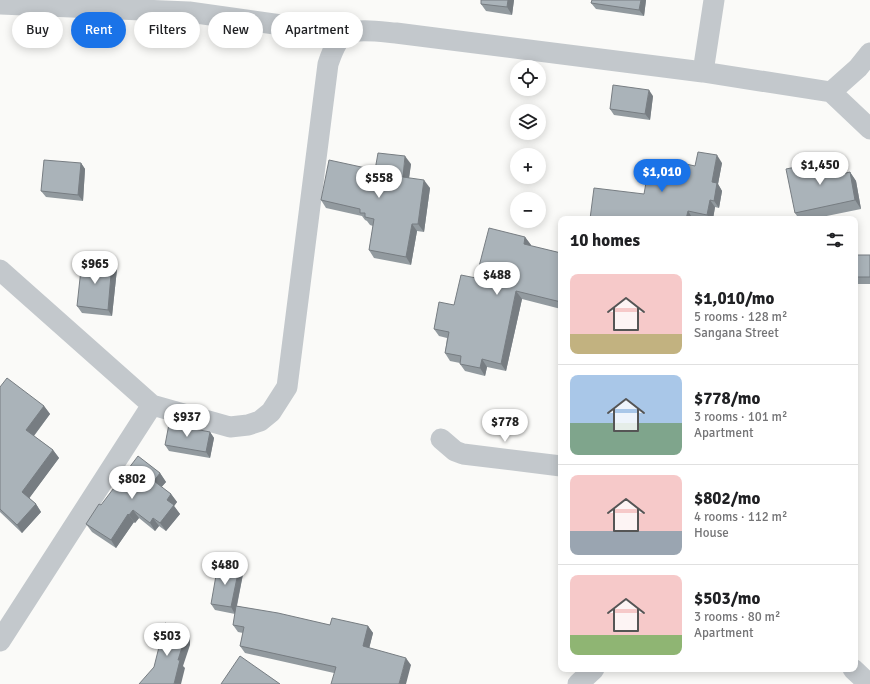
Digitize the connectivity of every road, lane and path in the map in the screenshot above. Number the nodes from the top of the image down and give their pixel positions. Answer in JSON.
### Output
{"nodes":[{"id":1,"x":714,"y":0,"type":"edge"},
{"id":2,"x":0,"y":4,"type":"edge"},
{"id":3,"x":271,"y":24,"type":"edge"},
{"id":4,"x":363,"y":32,"type":"edge"},
{"id":5,"x":334,"y":48,"type":"edge"},
{"id":6,"x":870,"y":53,"type":"edge"},
{"id":7,"x":703,"y":72,"type":"junction"},
{"id":8,"x":831,"y":92,"type":"junction"},
{"id":9,"x":870,"y":130,"type":"edge"},
{"id":10,"x":0,"y":270,"type":"edge"},
{"id":11,"x":152,"y":405,"type":"junction"},
{"id":12,"x":441,"y":439,"type":"dead end"},
{"id":13,"x":558,"y":466,"type":"edge"},
{"id":14,"x":0,"y":641,"type":"edge"},
{"id":15,"x":591,"y":672,"type":"edge"},
{"id":16,"x":856,"y":672,"type":"edge"},
{"id":17,"x":578,"y":684,"type":"edge"},
{"id":18,"x":869,"y":684,"type":"edge"}],
"edges":[{"from":1,"to":7,"type":"street"},
{"from":2,"to":3,"type":"street"},
{"from":4,"to":7,"type":"street"},
{"from":5,"to":11,"type":"street"},
{"from":6,"to":8,"type":"street"},
{"from":7,"to":8,"type":"street"},
{"from":8,"to":9,"type":"street"},
{"from":10,"to":11,"type":"street"},
{"from":11,"to":14,"type":"street"},
{"from":12,"to":13,"type":"street"},
{"from":15,"to":17,"type":"street"},
{"from":16,"to":18,"type":"street"}]}
